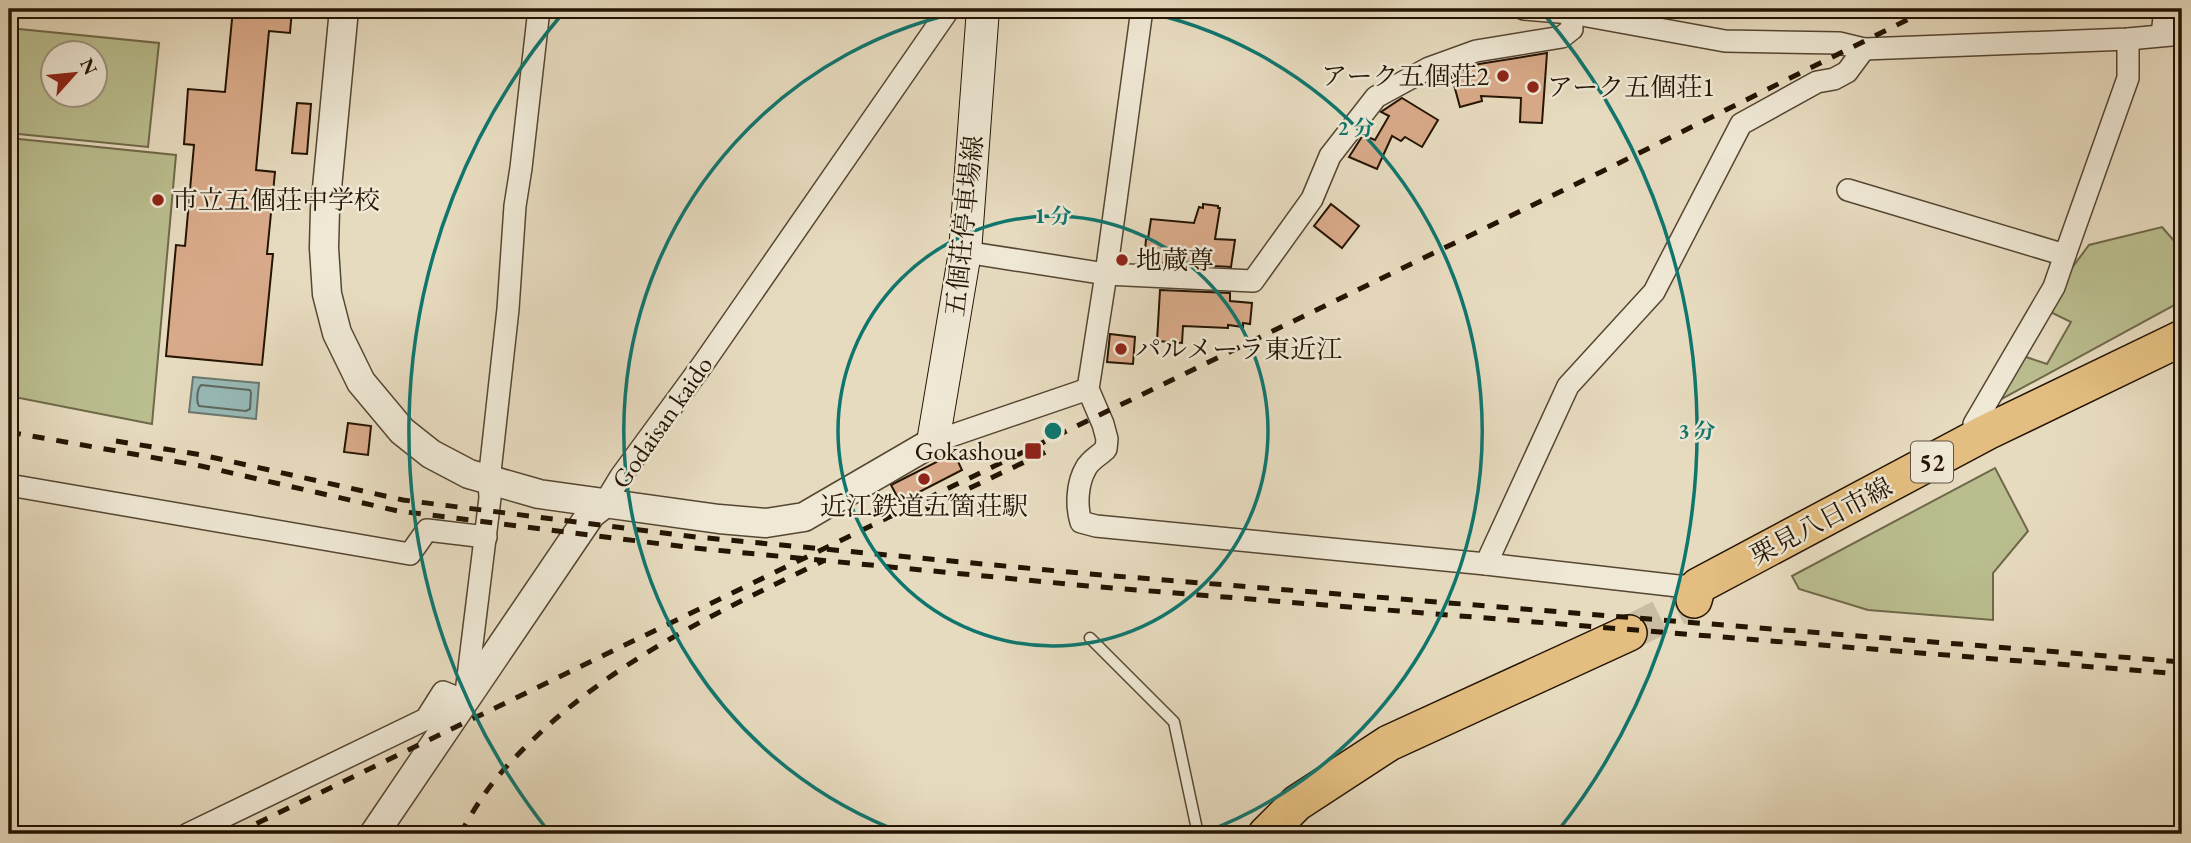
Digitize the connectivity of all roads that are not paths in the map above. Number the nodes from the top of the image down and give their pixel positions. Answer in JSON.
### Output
{"nodes":[{"id":1,"x":344,"y":9,"type":"edge"},
{"id":2,"x":539,"y":9,"type":"edge"},
{"id":3,"x":949,"y":9,"type":"edge"},
{"id":4,"x":983,"y":9,"type":"edge"},
{"id":5,"x":1142,"y":9,"type":"edge"},
{"id":6,"x":1524,"y":9,"type":"edge"},
{"id":7,"x":2165,"y":9,"type":"edge"},
{"id":8,"x":1571,"y":11,"type":"edge"},
{"id":9,"x":2172,"y":35,"type":"edge"},
{"id":10,"x":2128,"y":39,"type":"junction"},
{"id":11,"x":1864,"y":49,"type":"junction"},
{"id":12,"x":1848,"y":190,"type":"dead end"},
{"id":13,"x":965,"y":252,"type":"junction"},
{"id":14,"x":2066,"y":255,"type":"junction"},
{"id":15,"x":1106,"y":274,"type":"junction"},
{"id":16,"x":2182,"y":338,"type":"edge"},
{"id":17,"x":1088,"y":389,"type":"junction"},
{"id":18,"x":1975,"y":439,"type":"junction"},
{"id":19,"x":933,"y":442,"type":"junction"},
{"id":20,"x":489,"y":481,"type":"junction"},
{"id":21,"x":9,"y":485,"type":"edge"},
{"id":22,"x":604,"y":504,"type":"junction"},
{"id":23,"x":486,"y":537,"type":"junction"},
{"id":24,"x":1486,"y":564,"type":"junction"},
{"id":25,"x":1696,"y":593,"type":"joint"},
{"id":26,"x":1629,"y":633,"type":"tunnel mouth"},
{"id":27,"x":1090,"y":638,"type":"dead end"},
{"id":28,"x":465,"y":701,"type":"junction"},
{"id":29,"x":188,"y":834,"type":"edge"},
{"id":30,"x":374,"y":834,"type":"edge"},
{"id":31,"x":1198,"y":834,"type":"edge"},
{"id":32,"x":1266,"y":834,"type":"edge"}],
"edges":[{"from":1,"to":20,"type":"street"},
{"from":2,"to":20,"type":"street"},
{"from":3,"to":22,"type":"street","name":"Godaisan kaido"},
{"from":4,"to":13,"type":"main road","name":"五個荘停車場線"},
{"from":5,"to":15,"type":"street"},
{"from":6,"to":8,"type":"street"},
{"from":7,"to":9,"type":"street"},
{"from":8,"to":11,"type":"street"},
{"from":8,"to":15,"type":"street"},
{"from":9,"to":10,"type":"street"},
{"from":10,"to":11,"type":"street"},
{"from":10,"to":14,"type":"street"},
{"from":11,"to":24,"type":"street"},
{"from":12,"to":14,"type":"street"},
{"from":13,"to":15,"type":"street"},
{"from":13,"to":19,"type":"main road","name":"五個荘停車場線"},
{"from":14,"to":18,"type":"street"},
{"from":15,"to":17,"type":"street"},
{"from":16,"to":18,"type":"main road","name":"栗見八日市線","number":"52"},
{"from":17,"to":19,"type":"street"},
{"from":17,"to":24,"type":"street"},
{"from":18,"to":25,"type":"main road","name":"栗見八日市線","number":"52"},
{"from":19,"to":22,"type":"street"},
{"from":20,"to":22,"type":"street"},
{"from":20,"to":23,"type":"street"},
{"from":21,"to":23,"type":"street"},
{"from":22,"to":28,"type":"street","name":"Godaisan kaido"},
{"from":23,"to":28,"type":"street"},
{"from":24,"to":25,"type":"street"},
{"from":26,"to":32,"type":"main road"},
{"from":27,"to":31,"type":"lane"},
{"from":28,"to":29,"type":"street"},
{"from":28,"to":30,"type":"street","name":"Godaisan kaido"}]}
